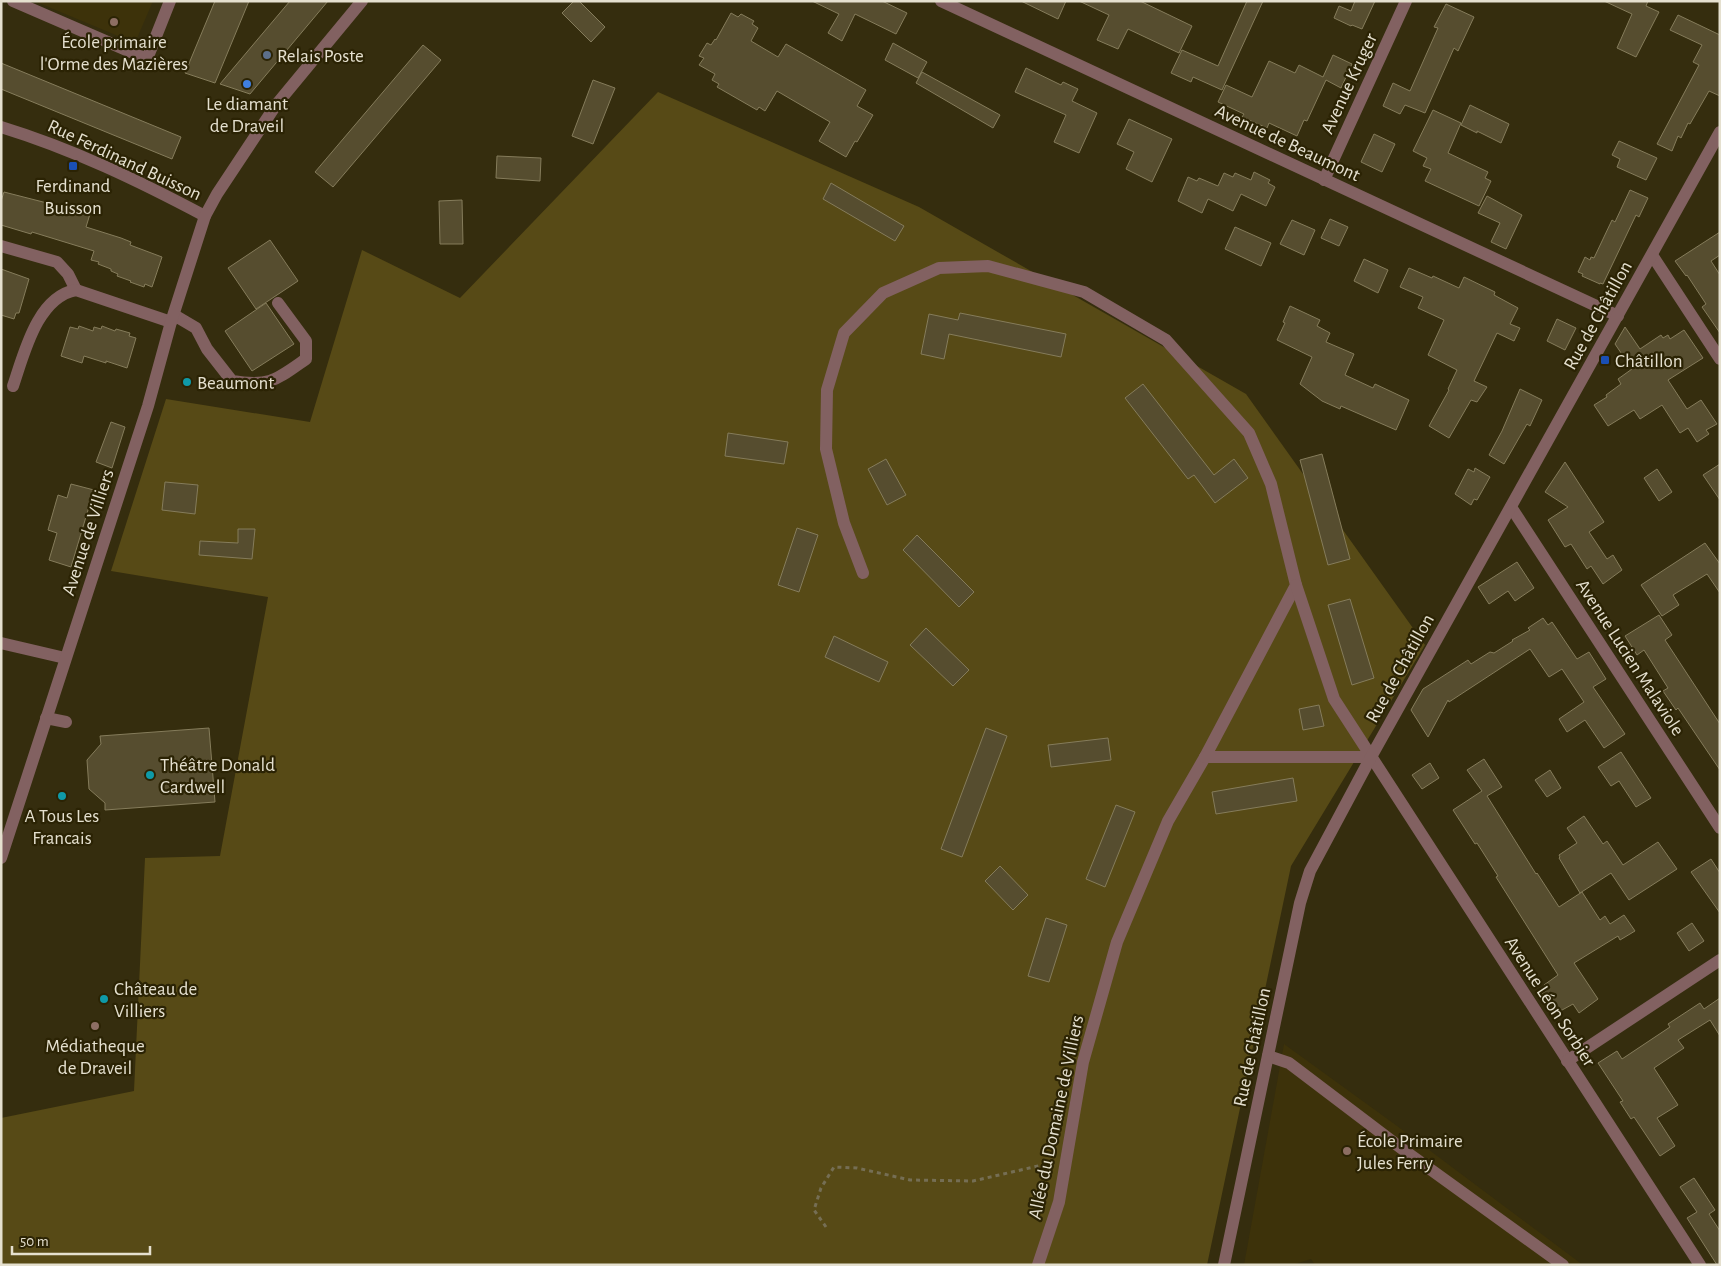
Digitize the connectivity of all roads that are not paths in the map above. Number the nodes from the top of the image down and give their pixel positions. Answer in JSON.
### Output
{"nodes":[{"id":1,"x":13,"y":1,"type":"edge"},
{"id":2,"x":170,"y":1,"type":"edge"},
{"id":3,"x":362,"y":1,"type":"edge"},
{"id":4,"x":942,"y":1,"type":"edge"},
{"id":5,"x":1406,"y":1,"type":"edge"},
{"id":6,"x":1,"y":127,"type":"edge"},
{"id":7,"x":1720,"y":132,"type":"edge"},
{"id":8,"x":1324,"y":180,"type":"junction"},
{"id":9,"x":205,"y":216,"type":"junction"},
{"id":10,"x":1,"y":246,"type":"edge"},
{"id":11,"x":1652,"y":255,"type":"junction"},
{"id":12,"x":76,"y":290,"type":"junction"},
{"id":13,"x":278,"y":303,"type":"dead end"},
{"id":14,"x":1618,"y":316,"type":"junction"},
{"id":15,"x":172,"y":318,"type":"junction"},
{"id":16,"x":1720,"y":359,"type":"edge"},
{"id":17,"x":13,"y":386,"type":"dead end"},
{"id":18,"x":1511,"y":508,"type":"junction"},
{"id":19,"x":863,"y":573,"type":"dead end"},
{"id":20,"x":1296,"y":585,"type":"junction"},
{"id":21,"x":1,"y":642,"type":"edge"},
{"id":22,"x":66,"y":658,"type":"junction"},
{"id":23,"x":46,"y":718,"type":"junction"},
{"id":24,"x":66,"y":722,"type":"dead end"},
{"id":25,"x":1205,"y":757,"type":"junction"},
{"id":26,"x":1371,"y":757,"type":"junction"},
{"id":27,"x":1720,"y":828,"type":"edge"},
{"id":28,"x":4,"y":842,"type":"edge"},
{"id":29,"x":1,"y":858,"type":"edge"},
{"id":30,"x":1720,"y":960,"type":"edge"},
{"id":31,"x":1268,"y":1056,"type":"junction"},
{"id":32,"x":1567,"y":1061,"type":"junction"},
{"id":33,"x":1038,"y":1265,"type":"edge"},
{"id":34,"x":1224,"y":1265,"type":"edge"},
{"id":35,"x":1563,"y":1265,"type":"edge"},
{"id":36,"x":1700,"y":1265,"type":"edge"}],
"edges":[{"from":1,"to":2,"type":"street"},
{"from":3,"to":9,"type":"street","name":"Avenue de Villiers"},
{"from":4,"to":8,"type":"street","name":"Avenue de Beaumont"},
{"from":5,"to":8,"type":"street","name":"Avenue Kruger"},
{"from":6,"to":9,"type":"street","name":"Rue Ferdinand Buisson"},
{"from":7,"to":11,"type":"street","name":"Rue de Châtillon"},
{"from":8,"to":14,"type":"street","name":"Avenue de Beaumont"},
{"from":9,"to":15,"type":"street","name":"Avenue de Villiers"},
{"from":10,"to":12,"type":"street"},
{"from":11,"to":14,"type":"street","name":"Rue de Châtillon"},
{"from":11,"to":16,"type":"street"},
{"from":12,"to":15,"type":"street"},
{"from":12,"to":17,"type":"street"},
{"from":13,"to":15,"type":"street"},
{"from":14,"to":18,"type":"street","name":"Rue de Châtillon"},
{"from":15,"to":22,"type":"street","name":"Avenue de Villiers"},
{"from":18,"to":26,"type":"street","name":"Rue de Châtillon"},
{"from":18,"to":27,"type":"street","name":"Avenue Lucien Malaviole"},
{"from":19,"to":20,"type":"street"},
{"from":20,"to":25,"type":"street","name":"Allée du Domaine de Villiers"},
{"from":20,"to":26,"type":"street"},
{"from":21,"to":22,"type":"street"},
{"from":22,"to":23,"type":"street","name":"Avenue de Villiers"},
{"from":23,"to":24,"type":"street"},
{"from":23,"to":28,"type":"street","name":"Avenue de Villiers"},
{"from":25,"to":26,"type":"street"},
{"from":25,"to":33,"type":"street","name":"Allée du Domaine de Villiers"},
{"from":26,"to":31,"type":"street","name":"Rue de Châtillon"},
{"from":26,"to":32,"type":"street","name":"Avenue Léon Sorbier"},
{"from":28,"to":29,"type":"street","name":"Avenue de Villiers"},
{"from":30,"to":32,"type":"street"},
{"from":31,"to":34,"type":"street","name":"Rue de Châtillon"},
{"from":31,"to":35,"type":"street"},
{"from":32,"to":36,"type":"street","name":"Avenue Léon Sorbier"}]}
